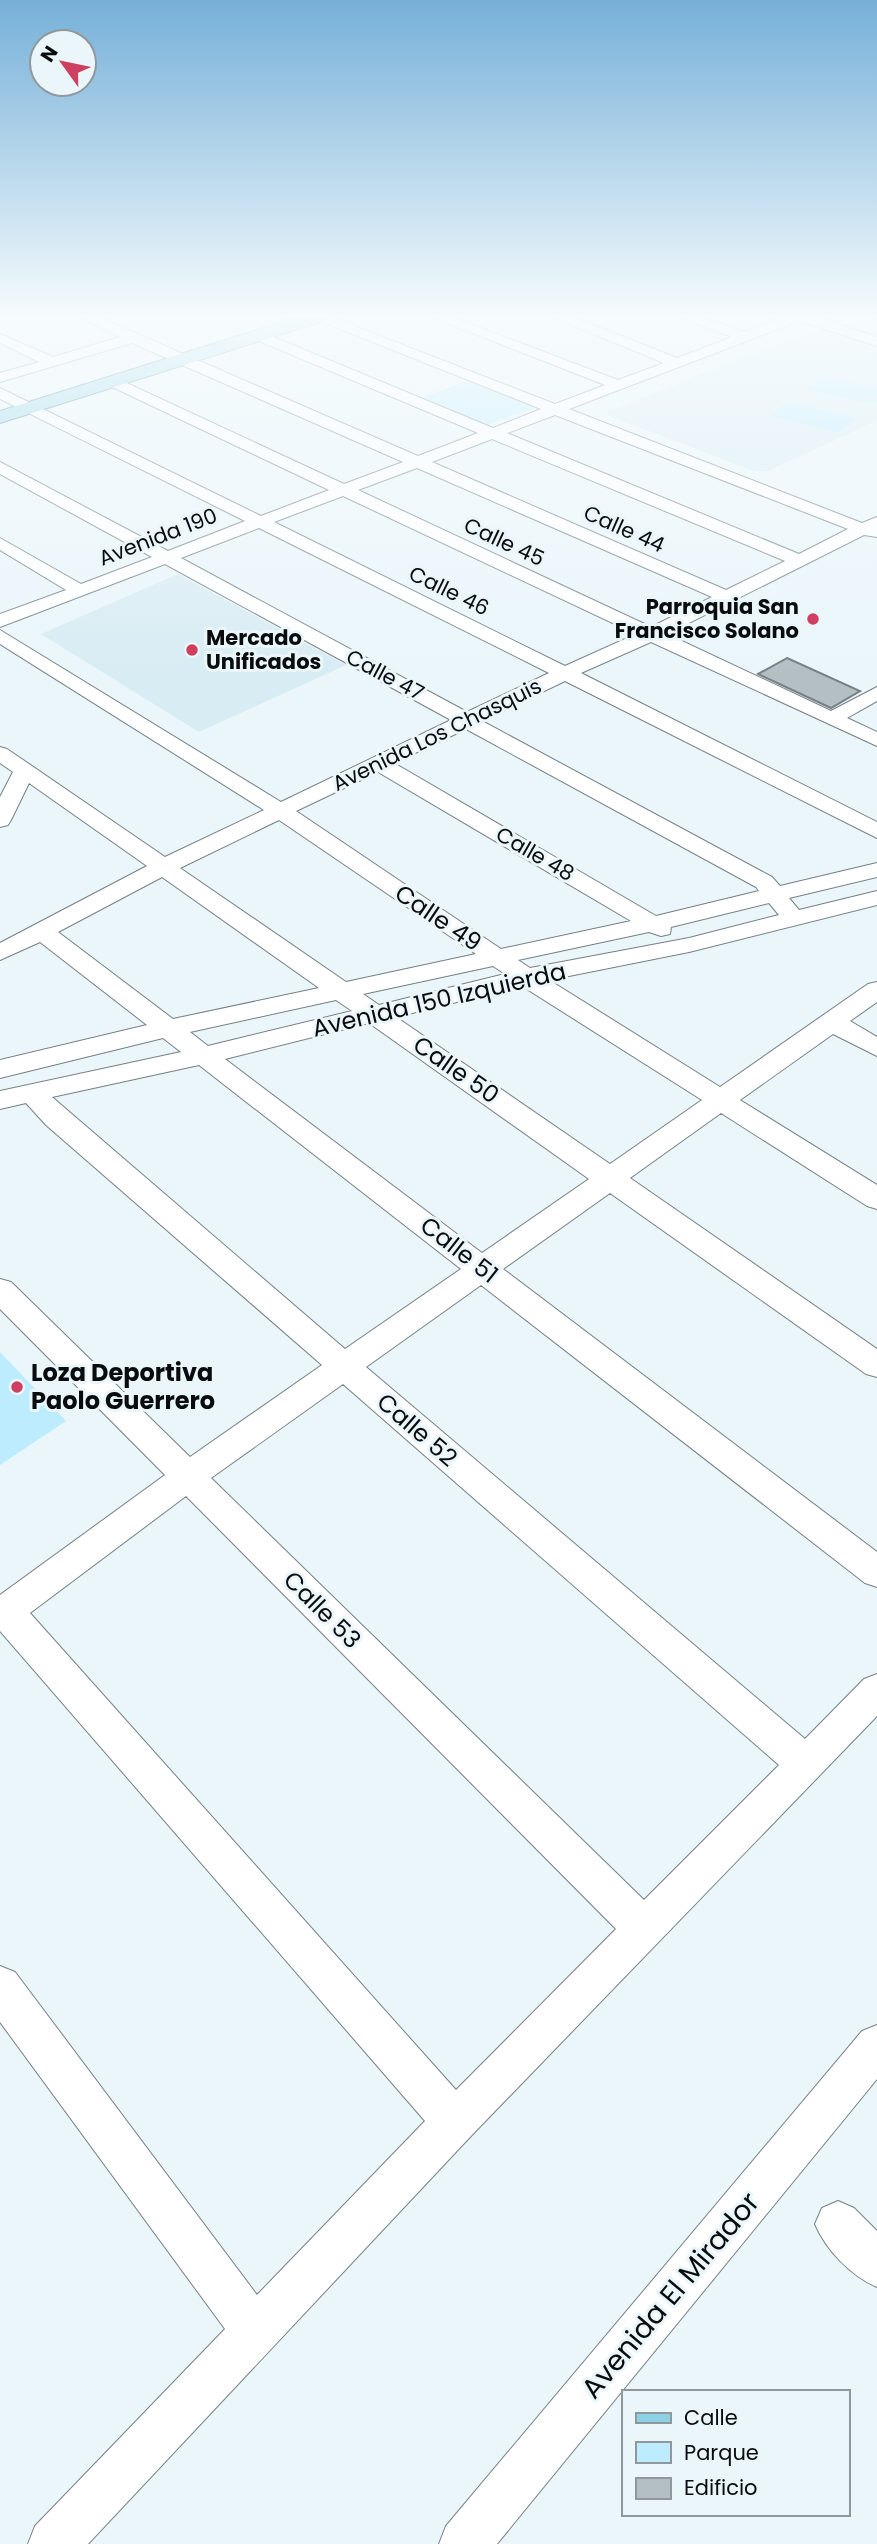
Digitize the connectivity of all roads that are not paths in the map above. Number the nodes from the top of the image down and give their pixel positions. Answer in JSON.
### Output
{"nodes":[{"id":1,"x":81,"y":434,"type":"edge"},
{"id":2,"x":222,"y":434,"type":"edge"},
{"id":3,"x":352,"y":434,"type":"edge"},
{"id":4,"x":492,"y":434,"type":"edge"},
{"id":5,"x":496,"y":434,"type":"edge"},
{"id":6,"x":621,"y":434,"type":"edge"},
{"id":7,"x":417,"y":462,"type":"junction"},
{"id":8,"x":0,"y":467,"type":"edge"},
{"id":9,"x":342,"y":491,"type":"junction"},
{"id":10,"x":259,"y":523,"type":"junction"},
{"id":11,"x":872,"y":529,"type":"edge"},
{"id":12,"x":0,"y":543,"type":"edge"},
{"id":13,"x":165,"y":559,"type":"junction"},
{"id":14,"x":800,"y":561,"type":"junction"},
{"id":15,"x":81,"y":591,"type":"junction"},
{"id":16,"x":727,"y":597,"type":"junction"},
{"id":17,"x":0,"y":621,"type":"edge"},
{"id":18,"x":650,"y":635,"type":"junction"},
{"id":19,"x":0,"y":636,"type":"edge"},
{"id":20,"x":565,"y":673,"type":"junction"},
{"id":21,"x":877,"y":693,"type":"edge"},
{"id":22,"x":831,"y":719,"type":"junction"},
{"id":23,"x":470,"y":720,"type":"junction"},
{"id":24,"x":877,"y":740,"type":"edge"},
{"id":25,"x":0,"y":753,"type":"edge"},
{"id":26,"x":380,"y":764,"type":"junction"},
{"id":27,"x":24,"y":770,"type":"junction"},
{"id":28,"x":281,"y":811,"type":"junction"},
{"id":29,"x":0,"y":820,"type":"edge"},
{"id":30,"x":877,"y":831,"type":"edge"},
{"id":31,"x":162,"y":868,"type":"junction"},
{"id":32,"x":877,"y":870,"type":"edge"},
{"id":33,"x":774,"y":894,"type":"junction"},
{"id":34,"x":877,"y":898,"type":"edge"},
{"id":35,"x":794,"y":919,"type":"junction"},
{"id":36,"x":653,"y":924,"type":"junction"},
{"id":37,"x":40,"y":930,"type":"junction"},
{"id":38,"x":689,"y":945,"type":"junction"},
{"id":39,"x":0,"y":953,"type":"edge"},
{"id":40,"x":495,"y":957,"type":"junction"},
{"id":41,"x":526,"y":977,"type":"junction"},
{"id":42,"x":341,"y":990,"type":"junction"},
{"id":43,"x":877,"y":990,"type":"edge"},
{"id":44,"x":376,"y":1014,"type":"junction"},
{"id":45,"x":832,"y":1022,"type":"junction"},
{"id":46,"x":169,"y":1028,"type":"junction"},
{"id":47,"x":877,"y":1048,"type":"edge"},
{"id":48,"x":205,"y":1055,"type":"junction"},
{"id":49,"x":0,"y":1069,"type":"edge"},
{"id":50,"x":33,"y":1094,"type":"junction"},
{"id":51,"x":0,"y":1100,"type":"edge"},
{"id":52,"x":721,"y":1100,"type":"junction"},
{"id":53,"x":610,"y":1178,"type":"junction"},
{"id":54,"x":877,"y":1199,"type":"edge"},
{"id":55,"x":483,"y":1268,"type":"junction"},
{"id":56,"x":0,"y":1290,"type":"edge"},
{"id":57,"x":877,"y":1365,"type":"edge"},
{"id":58,"x":343,"y":1367,"type":"junction"},
{"id":59,"x":187,"y":1477,"type":"junction"},
{"id":60,"x":877,"y":1572,"type":"edge"},
{"id":61,"x":3,"y":1613,"type":"edge"},
{"id":62,"x":877,"y":1691,"type":"edge"},
{"id":63,"x":805,"y":1763,"type":"junction"},
{"id":64,"x":645,"y":1929,"type":"junction"},
{"id":65,"x":0,"y":1987,"type":"edge"},
{"id":66,"x":877,"y":2046,"type":"edge"},
{"id":67,"x":454,"y":2122,"type":"junction"},
{"id":68,"x":838,"y":2224,"type":"dead end"},
{"id":69,"x":877,"y":2264,"type":"edge"},
{"id":70,"x":255,"y":2332,"type":"junction"},
{"id":71,"x":53,"y":2544,"type":"edge"},
{"id":72,"x":464,"y":2544,"type":"edge"}],
"edges":[{"from":1,"to":10,"type":"street","name":"Calle 46"},
{"from":2,"to":9,"type":"street","name":"Calle 45"},
{"from":3,"to":7,"type":"street","name":"Calle 44"},
{"from":4,"to":7,"type":"street","name":"Avenida 190"},
{"from":5,"to":14,"type":"street"},
{"from":6,"to":11,"type":"street"},
{"from":7,"to":9,"type":"street","name":"Avenida 190"},
{"from":7,"to":16,"type":"street","name":"Calle 44"},
{"from":8,"to":13,"type":"street","name":"Calle 47"},
{"from":9,"to":10,"type":"street","name":"Avenida 190"},
{"from":9,"to":18,"type":"street","name":"Calle 45"},
{"from":10,"to":13,"type":"street","name":"Avenida 190"},
{"from":10,"to":20,"type":"street","name":"Calle 46"},
{"from":11,"to":14,"type":"street","name":"Avenida Los Chasquis"},
{"from":12,"to":15,"type":"street"},
{"from":13,"to":15,"type":"street","name":"Avenida 190"},
{"from":13,"to":23,"type":"street","name":"Calle 47"},
{"from":14,"to":16,"type":"street","name":"Avenida Los Chasquis"},
{"from":15,"to":17,"type":"street","name":"Avenida 190"},
{"from":16,"to":18,"type":"street","name":"Avenida Los Chasquis"},
{"from":18,"to":20,"type":"street","name":"Avenida Los Chasquis"},
{"from":18,"to":22,"type":"street","name":"Calle 45"},
{"from":19,"to":28,"type":"street","name":"Calle 49"},
{"from":20,"to":23,"type":"street","name":"Avenida Los Chasquis"},
{"from":20,"to":30,"type":"street","name":"Calle 46"},
{"from":21,"to":22,"type":"street"},
{"from":22,"to":24,"type":"street","name":"Calle 45"},
{"from":23,"to":26,"type":"street","name":"Avenida Los Chasquis"},
{"from":23,"to":33,"type":"street","name":"Calle 47"},
{"from":25,"to":27,"type":"street","name":"Calle 50"},
{"from":26,"to":28,"type":"street","name":"Avenida Los Chasquis"},
{"from":26,"to":36,"type":"street","name":"Calle 48"},
{"from":27,"to":29,"type":"street"},
{"from":27,"to":31,"type":"street","name":"Calle 50"},
{"from":28,"to":31,"type":"street","name":"Avenida Los Chasquis"},
{"from":28,"to":40,"type":"street","name":"Calle 49"},
{"from":31,"to":37,"type":"street","name":"Avenida Los Chasquis"},
{"from":31,"to":42,"type":"street","name":"Calle 50"},
{"from":32,"to":33,"type":"street","name":"Avenida 150 Izquierda"},
{"from":33,"to":35,"type":"street","name":"Calle 47"},
{"from":33,"to":36,"type":"street","name":"Avenida 150 Izquierda"},
{"from":34,"to":35,"type":"street","name":"Avenida 150 Izquierda"},
{"from":35,"to":38,"type":"street","name":"Avenida 150 Izquierda"},
{"from":36,"to":38,"type":"street","name":"Calle 48"},
{"from":36,"to":40,"type":"street","name":"Avenida 150 Izquierda"},
{"from":37,"to":39,"type":"street","name":"Avenida Los Chasquis"},
{"from":37,"to":46,"type":"street","name":"Calle 51"},
{"from":38,"to":41,"type":"street","name":"Avenida 150 Izquierda"},
{"from":40,"to":41,"type":"street","name":"Calle 49"},
{"from":40,"to":42,"type":"street","name":"Avenida 150 Izquierda"},
{"from":41,"to":44,"type":"street","name":"Avenida 150 Izquierda"},
{"from":41,"to":52,"type":"street","name":"Calle 49"},
{"from":42,"to":44,"type":"street","name":"Calle 50"},
{"from":42,"to":46,"type":"street","name":"Avenida 150 Izquierda"},
{"from":43,"to":45,"type":"street"},
{"from":44,"to":48,"type":"street","name":"Avenida 150 Izquierda"},
{"from":44,"to":53,"type":"street","name":"Calle 50"},
{"from":45,"to":47,"type":"street"},
{"from":45,"to":52,"type":"street"},
{"from":46,"to":48,"type":"street","name":"Calle 51"},
{"from":46,"to":49,"type":"street","name":"Avenida 150 Izquierda"},
{"from":48,"to":50,"type":"street","name":"Avenida 150 Izquierda"},
{"from":48,"to":55,"type":"street","name":"Calle 51"},
{"from":50,"to":51,"type":"street","name":"Avenida 150 Izquierda"},
{"from":50,"to":58,"type":"street","name":"Calle 52"},
{"from":52,"to":53,"type":"street"},
{"from":52,"to":54,"type":"street","name":"Calle 49"},
{"from":53,"to":55,"type":"street"},
{"from":53,"to":57,"type":"street","name":"Calle 50"},
{"from":55,"to":58,"type":"street"},
{"from":55,"to":60,"type":"street","name":"Calle 51"},
{"from":56,"to":59,"type":"street","name":"Calle 53"},
{"from":58,"to":59,"type":"street"},
{"from":58,"to":63,"type":"street","name":"Calle 52"},
{"from":59,"to":61,"type":"street"},
{"from":59,"to":64,"type":"street","name":"Calle 53"},
{"from":61,"to":67,"type":"street"},
{"from":62,"to":63,"type":"street"},
{"from":63,"to":64,"type":"street"},
{"from":64,"to":67,"type":"street"},
{"from":65,"to":70,"type":"street"},
{"from":66,"to":72,"type":"street","name":"Avenida El Mirador"},
{"from":67,"to":70,"type":"street"},
{"from":68,"to":69,"type":"street"},
{"from":70,"to":71,"type":"street"}]}
